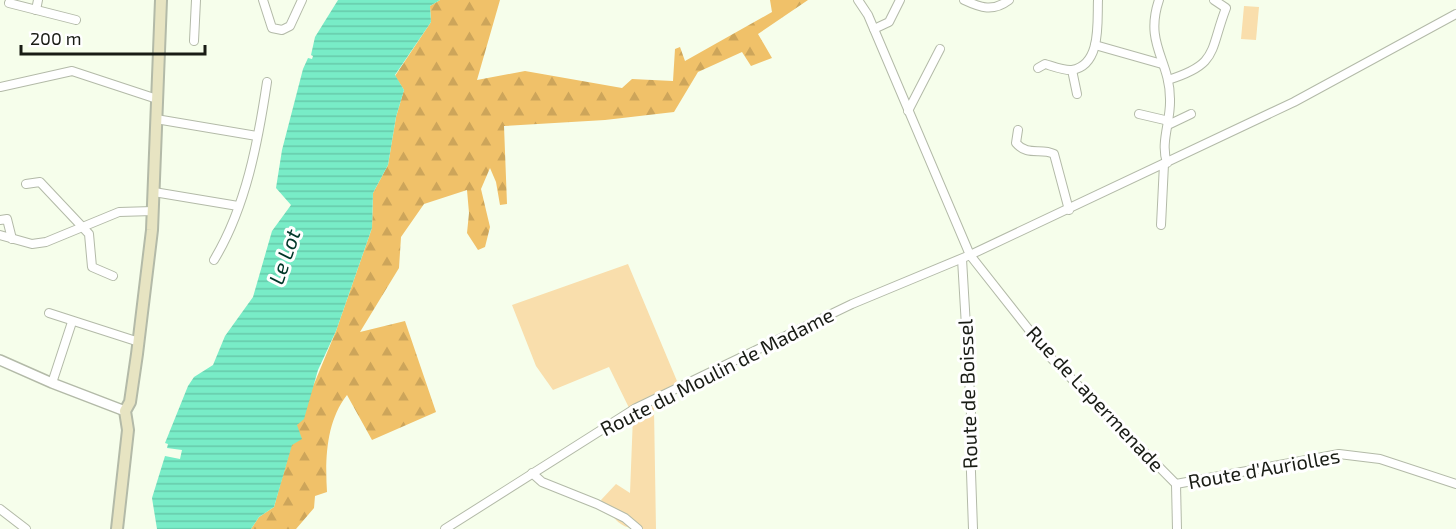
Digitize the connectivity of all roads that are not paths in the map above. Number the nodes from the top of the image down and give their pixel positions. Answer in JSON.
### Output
{"nodes":[{"id":1,"x":38,"y":0,"type":"edge"},
{"id":2,"x":161,"y":0,"type":"edge"},
{"id":3,"x":196,"y":0,"type":"edge"},
{"id":4,"x":263,"y":0,"type":"edge"},
{"id":5,"x":302,"y":0,"type":"edge"},
{"id":6,"x":858,"y":0,"type":"edge"},
{"id":7,"x":900,"y":0,"type":"edge"},
{"id":8,"x":964,"y":0,"type":"edge"},
{"id":9,"x":1009,"y":0,"type":"edge"},
{"id":10,"x":1098,"y":0,"type":"edge"},
{"id":11,"x":1159,"y":0,"type":"edge"},
{"id":12,"x":1214,"y":0,"type":"edge"},
{"id":13,"x":9,"y":3,"type":"dead end"},
{"id":14,"x":36,"y":10,"type":"junction"},
{"id":15,"x":1456,"y":14,"type":"edge"},
{"id":16,"x":76,"y":20,"type":"dead end"},
{"id":17,"x":874,"y":29,"type":"junction"},
{"id":18,"x":194,"y":41,"type":"dead end"},
{"id":19,"x":1095,"y":45,"type":"junction"},
{"id":20,"x":940,"y":49,"type":"dead end"},
{"id":21,"x":1162,"y":64,"type":"junction"},
{"id":22,"x":1038,"y":68,"type":"dead end"},
{"id":23,"x":1072,"y":70,"type":"junction"},
{"id":24,"x":1168,"y":80,"type":"junction"},
{"id":25,"x":267,"y":82,"type":"dead end"},
{"id":26,"x":0,"y":87,"type":"edge"},
{"id":27,"x":1077,"y":94,"type":"dead end"},
{"id":28,"x":157,"y":99,"type":"junction"},
{"id":29,"x":908,"y":111,"type":"junction"},
{"id":30,"x":1139,"y":114,"type":"dead end"},
{"id":31,"x":1191,"y":114,"type":"dead end"},
{"id":32,"x":156,"y":119,"type":"junction"},
{"id":33,"x":1168,"y":123,"type":"junction"},
{"id":34,"x":1018,"y":130,"type":"dead end"},
{"id":35,"x":257,"y":136,"type":"junction"},
{"id":36,"x":1166,"y":164,"type":"junction"},
{"id":37,"x":26,"y":184,"type":"dead end"},
{"id":38,"x":154,"y":192,"type":"junction"},
{"id":39,"x":238,"y":206,"type":"junction"},
{"id":40,"x":1069,"y":210,"type":"junction"},
{"id":41,"x":153,"y":211,"type":"junction"},
{"id":42,"x":0,"y":220,"type":"edge"},
{"id":43,"x":1161,"y":225,"type":"dead end"},
{"id":44,"x":81,"y":226,"type":"junction"},
{"id":45,"x":0,"y":235,"type":"edge"},
{"id":46,"x":12,"y":239,"type":"junction"},
{"id":47,"x":966,"y":257,"type":"junction"},
{"id":48,"x":214,"y":260,"type":"dead end"},
{"id":49,"x":113,"y":276,"type":"dead end"},
{"id":50,"x":49,"y":313,"type":"dead end"},
{"id":51,"x":72,"y":322,"type":"junction"},
{"id":52,"x":139,"y":342,"type":"junction"},
{"id":53,"x":0,"y":360,"type":"edge"},
{"id":54,"x":51,"y":383,"type":"junction"},
{"id":55,"x":125,"y":411,"type":"junction"},
{"id":56,"x":532,"y":473,"type":"junction"},
{"id":57,"x":1176,"y":484,"type":"junction"},
{"id":58,"x":1456,"y":484,"type":"edge"},
{"id":59,"x":0,"y":509,"type":"edge"},
{"id":60,"x":26,"y":529,"type":"edge"},
{"id":61,"x":117,"y":529,"type":"edge"},
{"id":62,"x":445,"y":529,"type":"edge"},
{"id":63,"x":638,"y":529,"type":"edge"},
{"id":64,"x":973,"y":529,"type":"edge"},
{"id":65,"x":1177,"y":529,"type":"edge"}],
"edges":[{"from":1,"to":14,"type":"street"},
{"from":2,"to":28,"type":"main road"},
{"from":3,"to":18,"type":"street"},
{"from":4,"to":5,"type":"street"},
{"from":6,"to":17,"type":"street"},
{"from":7,"to":17,"type":"street"},
{"from":8,"to":9,"type":"street"},
{"from":10,"to":19,"type":"street"},
{"from":11,"to":21,"type":"street"},
{"from":12,"to":24,"type":"street"},
{"from":13,"to":14,"type":"street"},
{"from":14,"to":16,"type":"street"},
{"from":15,"to":36,"type":"street"},
{"from":17,"to":29,"type":"street"},
{"from":19,"to":21,"type":"street"},
{"from":19,"to":23,"type":"street"},
{"from":20,"to":29,"type":"street"},
{"from":21,"to":24,"type":"street"},
{"from":22,"to":23,"type":"street"},
{"from":23,"to":27,"type":"street"},
{"from":24,"to":33,"type":"street"},
{"from":25,"to":35,"type":"street"},
{"from":26,"to":28,"type":"street"},
{"from":28,"to":32,"type":"main road"},
{"from":29,"to":47,"type":"street"},
{"from":30,"to":33,"type":"street"},
{"from":31,"to":33,"type":"street"},
{"from":32,"to":35,"type":"street"},
{"from":32,"to":38,"type":"main road"},
{"from":33,"to":36,"type":"street"},
{"from":34,"to":40,"type":"street"},
{"from":35,"to":39,"type":"street"},
{"from":36,"to":40,"type":"street"},
{"from":36,"to":43,"type":"street"},
{"from":37,"to":44,"type":"street"},
{"from":38,"to":39,"type":"street"},
{"from":38,"to":41,"type":"main road"},
{"from":39,"to":48,"type":"street"},
{"from":40,"to":47,"type":"street"},
{"from":41,"to":44,"type":"street"},
{"from":41,"to":52,"type":"main road"},
{"from":42,"to":46,"type":"street"},
{"from":44,"to":46,"type":"street"},
{"from":44,"to":49,"type":"street"},
{"from":45,"to":46,"type":"street"},
{"from":47,"to":56,"type":"street","name":"Route du Moulin de Madame"},
{"from":47,"to":57,"type":"street","name":"Rue de Lapermenade"},
{"from":47,"to":64,"type":"street","name":"Route de Boissel"},
{"from":50,"to":51,"type":"street"},
{"from":51,"to":52,"type":"street"},
{"from":51,"to":54,"type":"street"},
{"from":52,"to":55,"type":"main road"},
{"from":53,"to":54,"type":"street"},
{"from":54,"to":55,"type":"street"},
{"from":55,"to":61,"type":"main road"},
{"from":56,"to":62,"type":"street","name":"Route du Moulin de Madame"},
{"from":56,"to":63,"type":"street"},
{"from":57,"to":58,"type":"street","name":"Route d'Auriolles"},
{"from":57,"to":65,"type":"street"},
{"from":59,"to":60,"type":"street"}]}
